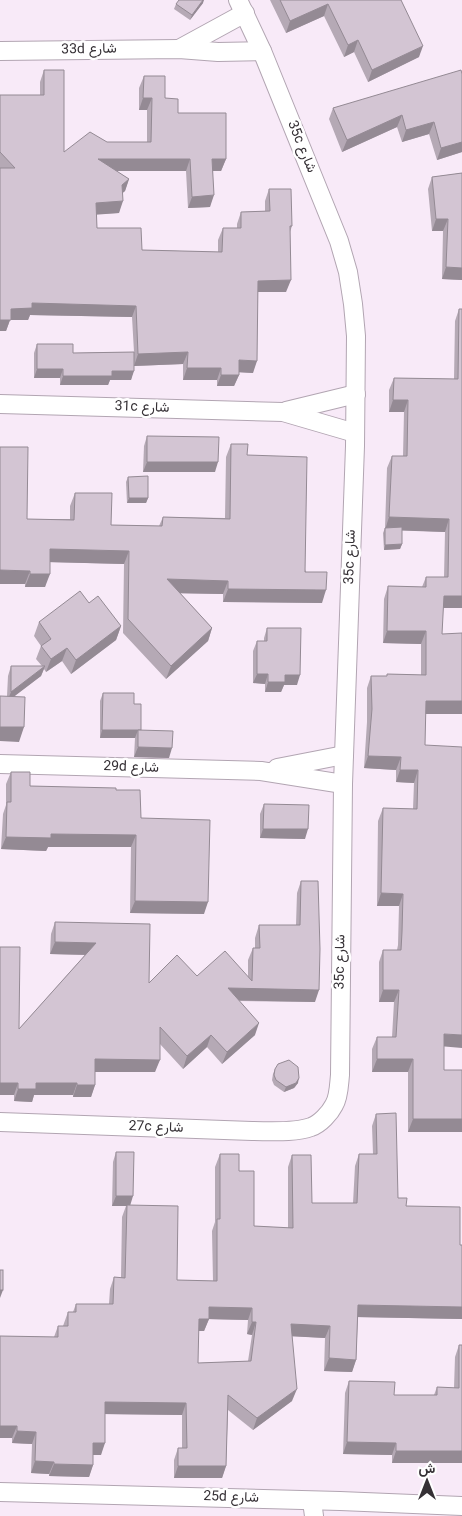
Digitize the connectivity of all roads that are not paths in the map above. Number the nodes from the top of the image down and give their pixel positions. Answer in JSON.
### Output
{"nodes":[{"id":1,"x":242,"y":7,"type":"edge"},
{"id":2,"x":179,"y":49,"type":"junction"},
{"id":3,"x":0,"y":51,"type":"edge"},
{"id":4,"x":262,"y":51,"type":"junction"},
{"id":5,"x":356,"y":394,"type":"junction"},
{"id":6,"x":0,"y":404,"type":"edge"},
{"id":7,"x":283,"y":412,"type":"junction"},
{"id":8,"x":355,"y":433,"type":"junction"},
{"id":9,"x":344,"y":756,"type":"junction"},
{"id":10,"x":0,"y":764,"type":"edge"},
{"id":11,"x":261,"y":771,"type":"junction"},
{"id":12,"x":343,"y":784,"type":"junction"},
{"id":13,"x":0,"y":1122,"type":"edge"},
{"id":14,"x":312,"y":1127,"type":"joint"},
{"id":15,"x":0,"y":1492,"type":"edge"},
{"id":16,"x":462,"y":1506,"type":"edge"},
{"id":17,"x":313,"y":1508,"type":"edge"},
{"id":18,"x":339,"y":1508,"type":"edge"}],
"edges":[{"from":1,"to":2,"type":"street","name":"33d شارع"},
{"from":1,"to":4,"type":"street","name":"35c شارع"},
{"from":2,"to":3,"type":"street","name":"33d شارع"},
{"from":2,"to":4,"type":"street","name":"33d شارع"},
{"from":4,"to":5,"type":"street","name":"35c شارع"},
{"from":5,"to":7,"type":"street","name":"31c شارع"},
{"from":5,"to":8,"type":"street","name":"35c شارع"},
{"from":6,"to":7,"type":"street","name":"31c شارع"},
{"from":7,"to":8,"type":"street","name":"31c شارع"},
{"from":8,"to":9,"type":"street","name":"35c شارع"},
{"from":9,"to":11,"type":"street","name":"29d شارع"},
{"from":9,"to":12,"type":"street","name":"35c شارع"},
{"from":10,"to":11,"type":"street","name":"29d شارع"},
{"from":11,"to":12,"type":"street","name":"29d شارع"},
{"from":12,"to":14,"type":"street","name":"35c شارع"},
{"from":13,"to":14,"type":"street","name":"27c شارع"},
{"from":15,"to":17,"type":"street","name":"25d شارع"},
{"from":16,"to":18,"type":"street","name":"25d شارع"},
{"from":17,"to":18,"type":"street","name":"25d شارع"}]}
